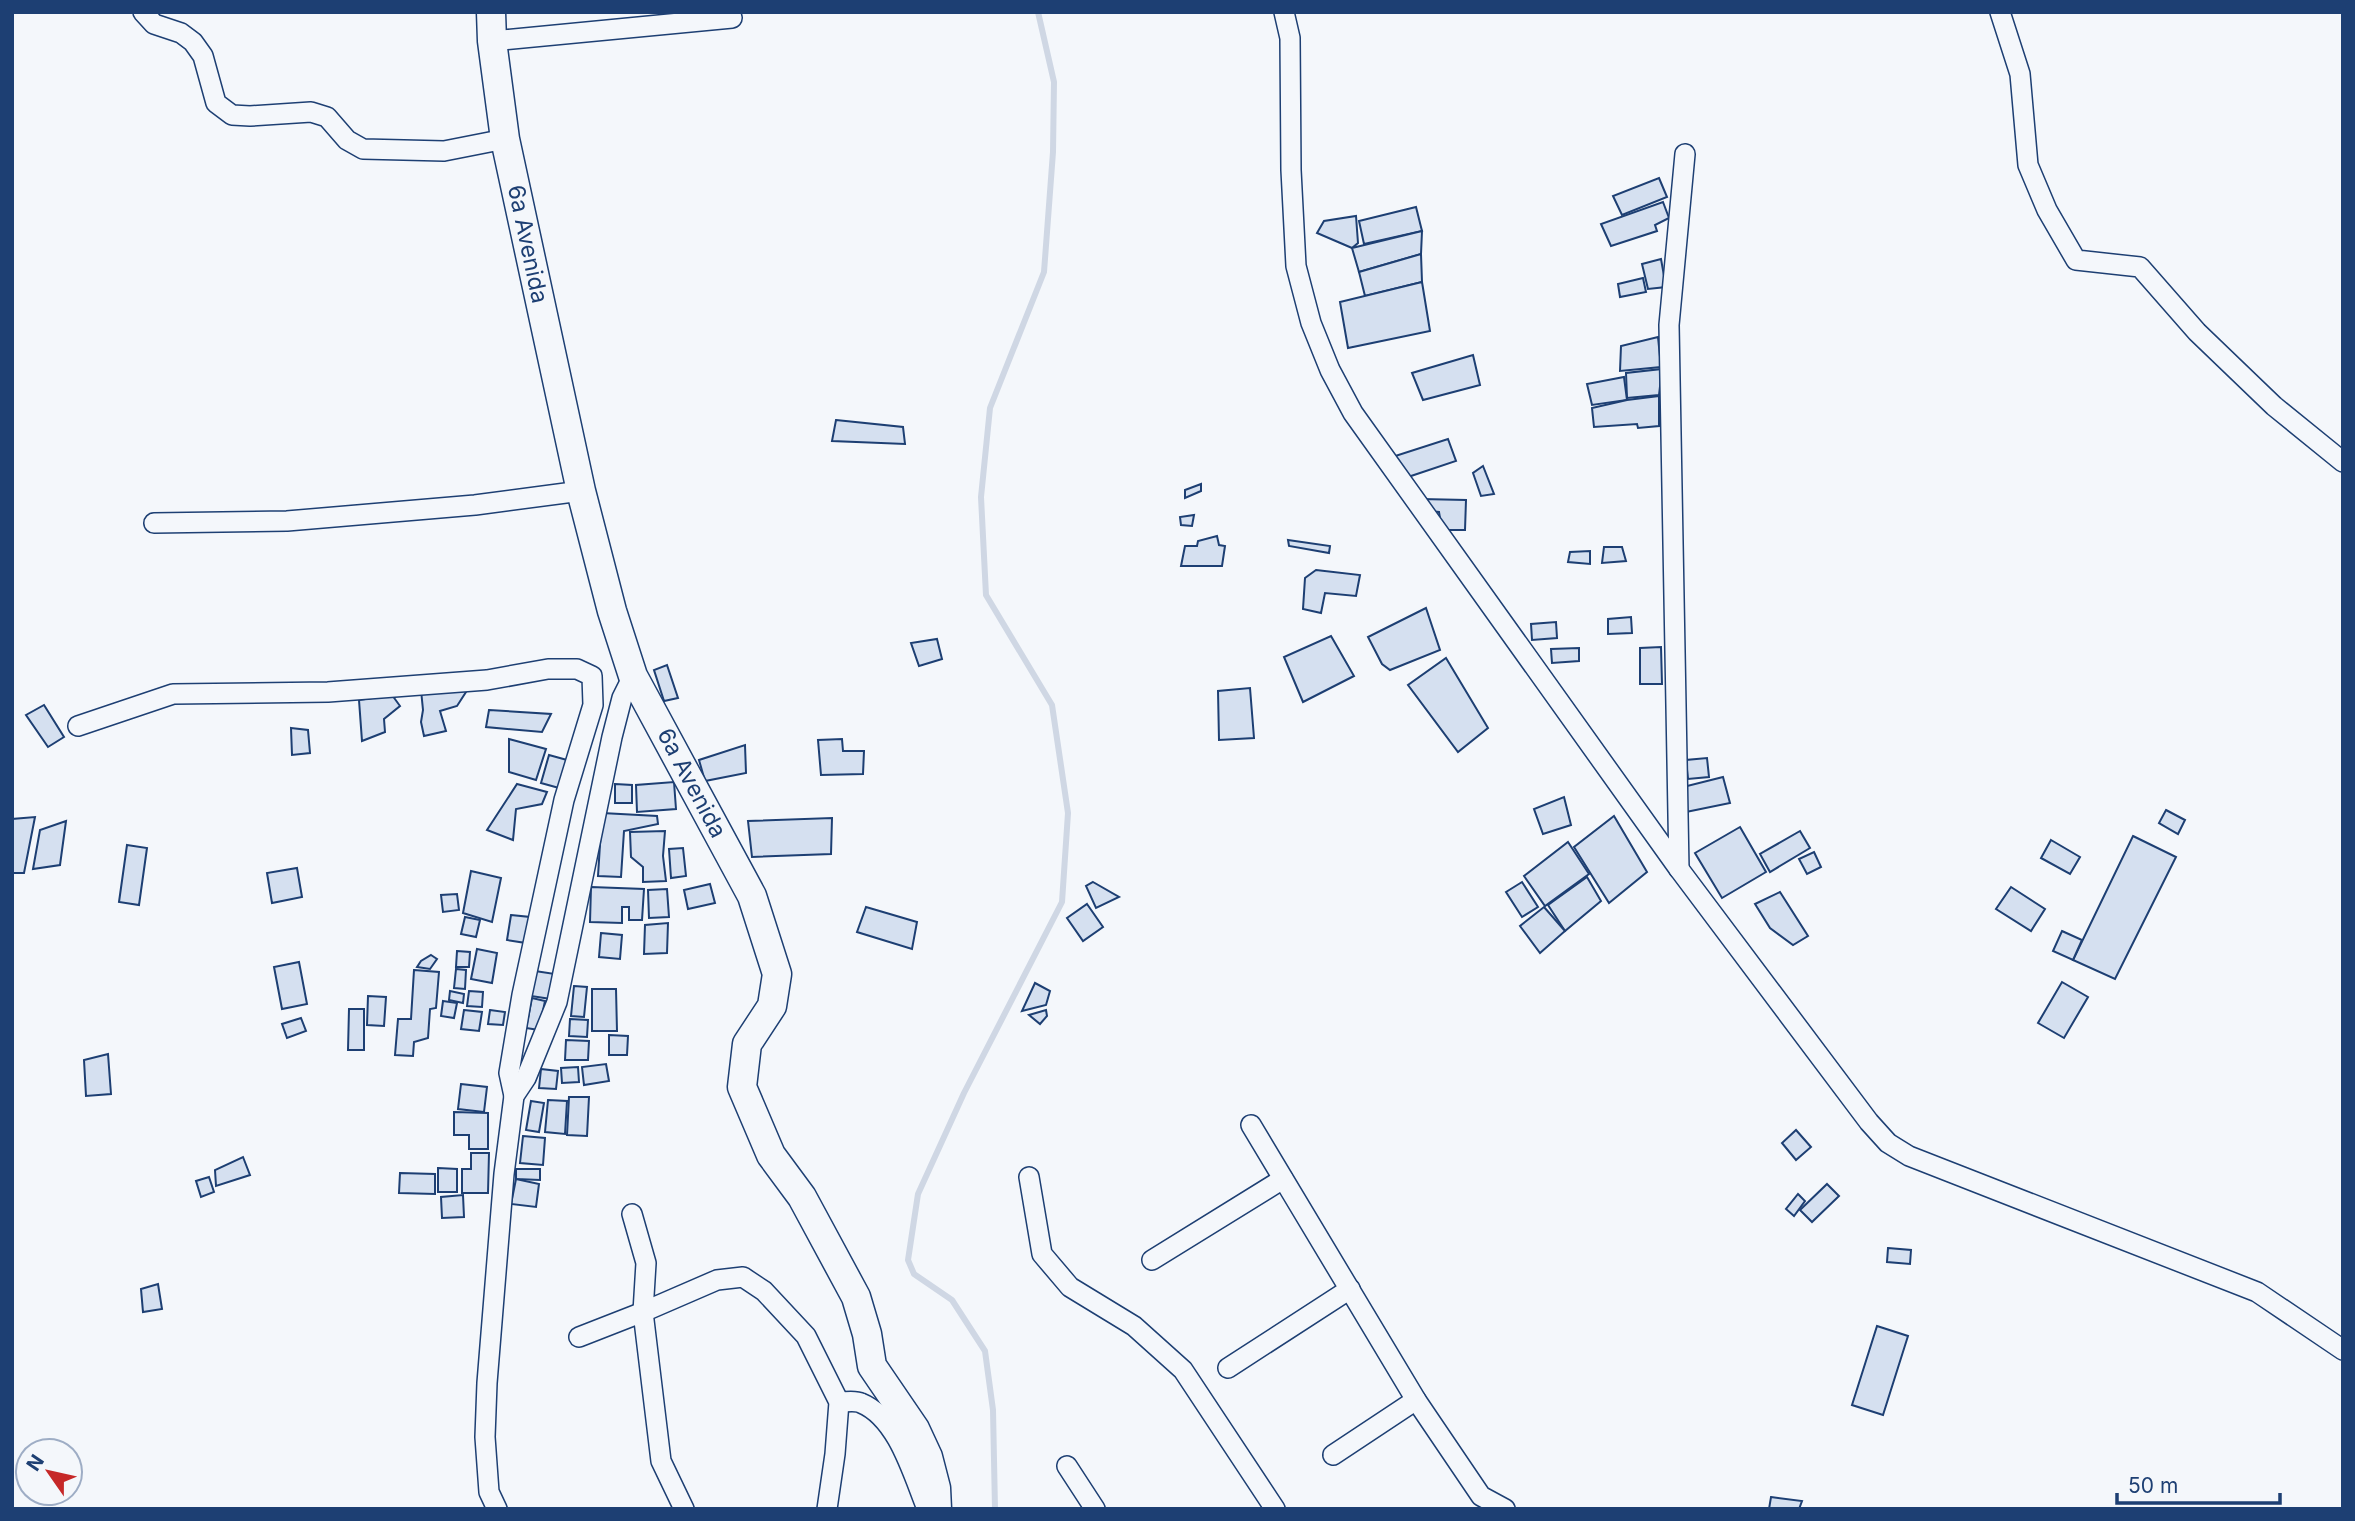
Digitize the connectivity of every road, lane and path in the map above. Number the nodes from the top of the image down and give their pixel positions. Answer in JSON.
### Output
{"nodes":[{"id":1,"x":143,"y":12,"type":"edge"},
{"id":2,"x":491,"y":12,"type":"edge"},
{"id":3,"x":1284,"y":12,"type":"edge"},
{"id":4,"x":2000,"y":12,"type":"edge"},
{"id":5,"x":732,"y":18,"type":"dead end"},
{"id":6,"x":492,"y":41,"type":"junction"},
{"id":7,"x":505,"y":139,"type":"junction"},
{"id":8,"x":1685,"y":154,"type":"dead end"},
{"id":9,"x":2343,"y":463,"type":"edge"},
{"id":10,"x":581,"y":491,"type":"junction"},
{"id":11,"x":154,"y":523,"type":"dead end"},
{"id":12,"x":628,"y":687,"type":"junction"},
{"id":13,"x":593,"y":705,"type":"junction"},
{"id":14,"x":78,"y":726,"type":"dead end"},
{"id":15,"x":1679,"y":869,"type":"junction"},
{"id":16,"x":514,"y":1097,"type":"junction"},
{"id":17,"x":1251,"y":1125,"type":"dead end"},
{"id":18,"x":1029,"y":1177,"type":"dead end"},
{"id":19,"x":1283,"y":1179,"type":"junction"},
{"id":20,"x":632,"y":1214,"type":"dead end"},
{"id":21,"x":1152,"y":1260,"type":"dead end"},
{"id":22,"x":1350,"y":1289,"type":"junction"},
{"id":23,"x":643,"y":1312,"type":"junction"},
{"id":24,"x":579,"y":1337,"type":"dead end"},
{"id":25,"x":2343,"y":1350,"type":"edge"},
{"id":26,"x":1228,"y":1368,"type":"dead end"},
{"id":27,"x":1416,"y":1400,"type":"junction"},
{"id":28,"x":839,"y":1402,"type":"junction"},
{"id":29,"x":1333,"y":1455,"type":"dead end"},
{"id":30,"x":1067,"y":1466,"type":"dead end"},
{"id":31,"x":1477,"y":1502,"type":"edge"},
{"id":32,"x":497,"y":1509,"type":"edge"},
{"id":33,"x":684,"y":1509,"type":"edge"},
{"id":34,"x":827,"y":1509,"type":"edge"},
{"id":35,"x":927,"y":1509,"type":"edge"},
{"id":36,"x":937,"y":1509,"type":"edge"},
{"id":37,"x":1095,"y":1509,"type":"edge"},
{"id":38,"x":1275,"y":1509,"type":"edge"},
{"id":39,"x":1505,"y":1509,"type":"edge"}],
"edges":[{"from":1,"to":7,"type":"street"},
{"from":2,"to":6,"type":"street","name":"6a Avenida"},
{"from":3,"to":15,"type":"street"},
{"from":4,"to":9,"type":"street"},
{"from":5,"to":6,"type":"street"},
{"from":6,"to":7,"type":"street","name":"6a Avenida"},
{"from":7,"to":10,"type":"street","name":"6a Avenida"},
{"from":8,"to":15,"type":"street"},
{"from":10,"to":11,"type":"street"},
{"from":10,"to":12,"type":"street","name":"6a Avenida"},
{"from":12,"to":13,"type":"street"},
{"from":12,"to":16,"type":"street"},
{"from":12,"to":36,"type":"street","name":"6a Avenida"},
{"from":13,"to":14,"type":"street"},
{"from":13,"to":16,"type":"street"},
{"from":15,"to":25,"type":"street"},
{"from":16,"to":32,"type":"street"},
{"from":17,"to":19,"type":"street"},
{"from":18,"to":38,"type":"street"},
{"from":19,"to":21,"type":"street"},
{"from":19,"to":22,"type":"street"},
{"from":20,"to":23,"type":"street"},
{"from":22,"to":26,"type":"street"},
{"from":22,"to":27,"type":"street"},
{"from":23,"to":24,"type":"street"},
{"from":23,"to":28,"type":"street"},
{"from":23,"to":33,"type":"street"},
{"from":27,"to":29,"type":"street"},
{"from":27,"to":31,"type":"street"},
{"from":28,"to":34,"type":"street"},
{"from":28,"to":35,"type":"street"},
{"from":30,"to":37,"type":"street"},
{"from":31,"to":39,"type":"street"}]}
